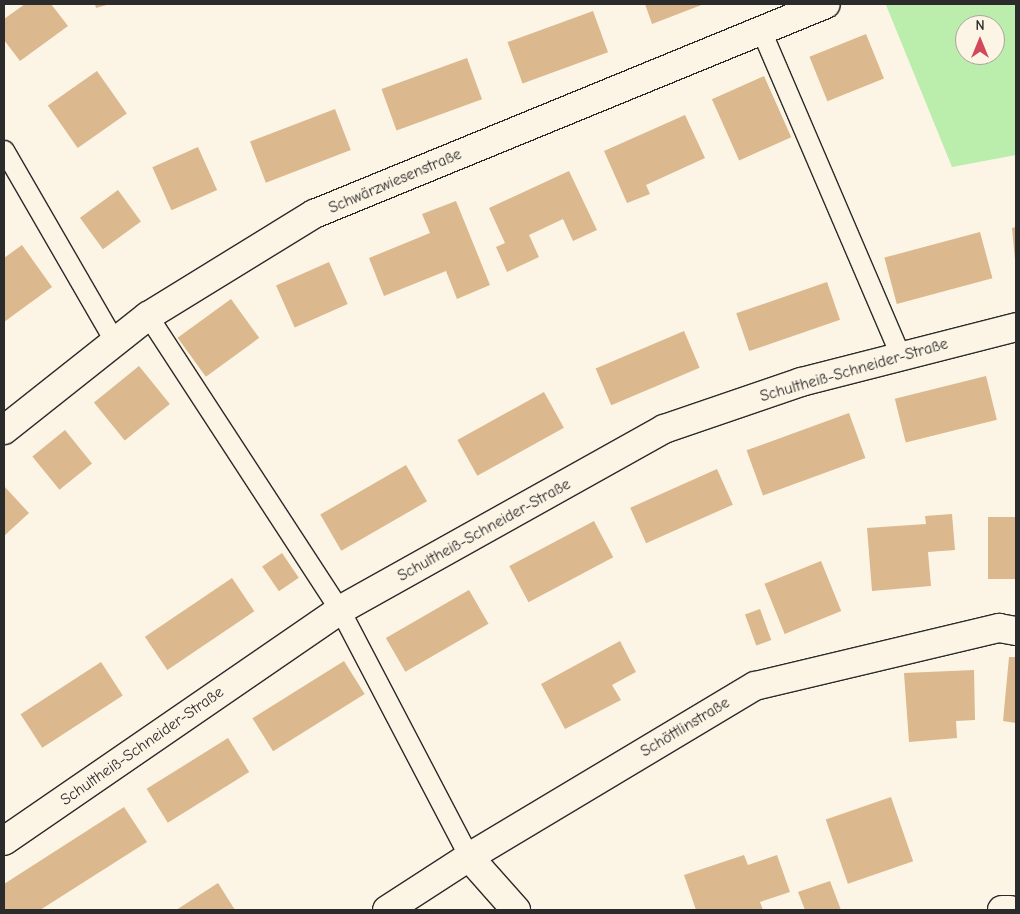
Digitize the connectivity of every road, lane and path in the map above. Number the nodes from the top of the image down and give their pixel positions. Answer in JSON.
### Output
{"nodes":[{"id":1,"x":826,"y":4,"type":"edge"},
{"id":2,"x":796,"y":9,"type":"edge"},
{"id":3,"x":760,"y":28,"type":"junction"},
{"id":4,"x":4,"y":150,"type":"edge"},
{"id":5,"x":148,"y":316,"type":"junction"},
{"id":6,"x":1016,"y":327,"type":"edge"},
{"id":7,"x":115,"y":342,"type":"junction"},
{"id":8,"x":900,"y":355,"type":"junction"},
{"id":9,"x":4,"y":430,"type":"edge"},
{"id":10,"x":340,"y":610,"type":"junction"},
{"id":11,"x":1016,"y":631,"type":"edge"},
{"id":12,"x":4,"y":841,"type":"edge"},
{"id":13,"x":469,"y":857,"type":"junction"},
{"id":14,"x":387,"y":910,"type":"edge"},
{"id":15,"x":516,"y":910,"type":"edge"},
{"id":16,"x":1002,"y":910,"type":"edge"},
{"id":17,"x":1010,"y":910,"type":"edge"}],
"edges":[{"from":1,"to":2,"type":"street","name":"Schwärzwiesenstraße"},
{"from":2,"to":3,"type":"street","name":"Schwärzwiesenstraße"},
{"from":3,"to":5,"type":"street","name":"Schwärzwiesenstraße"},
{"from":3,"to":8,"type":"lane"},
{"from":4,"to":7,"type":"lane"},
{"from":5,"to":7,"type":"street","name":"Schwärzwiesenstraße"},
{"from":5,"to":10,"type":"lane"},
{"from":6,"to":8,"type":"street","name":"Schultheiß-Schneider-Straße"},
{"from":7,"to":9,"type":"street","name":"Schwärzwiesenstraße"},
{"from":8,"to":10,"type":"street","name":"Schultheiß-Schneider-Straße"},
{"from":10,"to":12,"type":"street","name":"Schultheiß-Schneider-Straße"},
{"from":10,"to":13,"type":"lane"},
{"from":11,"to":13,"type":"street","name":"Schöttlinstraße"},
{"from":13,"to":14,"type":"street","name":"Schöttlinstraße"},
{"from":13,"to":15,"type":"street"},
{"from":16,"to":17,"type":"street"}]}
